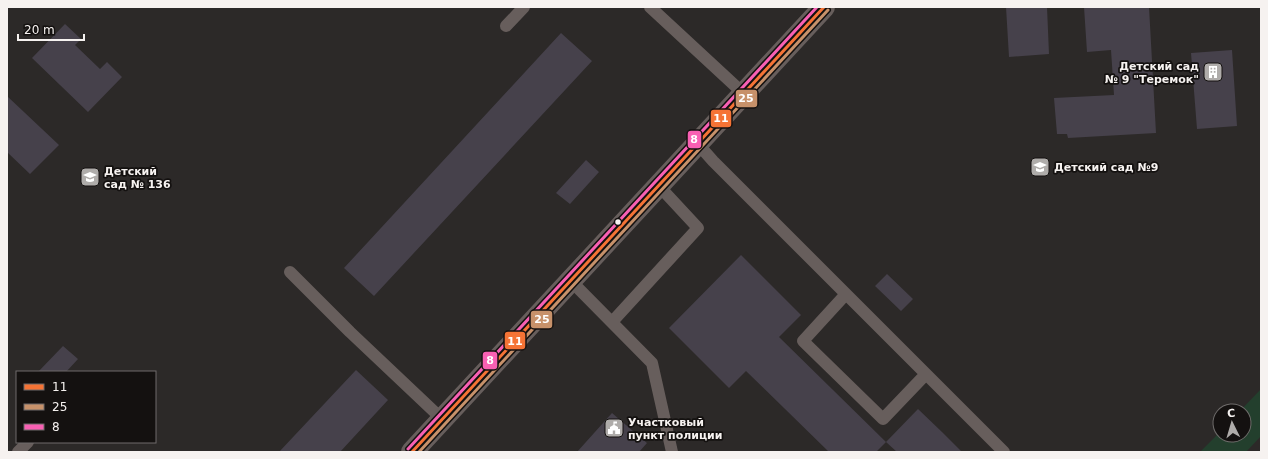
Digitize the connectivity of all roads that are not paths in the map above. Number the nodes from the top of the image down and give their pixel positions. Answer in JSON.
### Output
{"nodes":[{"id":1,"x":524,"y":7,"type":"edge"},
{"id":2,"x":650,"y":7,"type":"edge"},
{"id":3,"x":824,"y":7,"type":"edge"},
{"id":4,"x":506,"y":26,"type":"dead end"},
{"id":5,"x":744,"y":94,"type":"junction"},
{"id":6,"x":698,"y":144,"type":"junction"},
{"id":7,"x":659,"y":186,"type":"junction"},
{"id":8,"x":290,"y":272,"type":"dead end"},
{"id":9,"x":570,"y":281,"type":"junction"},
{"id":10,"x":846,"y":294,"type":"junction"},
{"id":11,"x":612,"y":322,"type":"junction"},
{"id":12,"x":926,"y":374,"type":"junction"},
{"id":13,"x":442,"y":419,"type":"junction"},
{"id":14,"x":27,"y":443,"type":"edge"},
{"id":15,"x":18,"y":452,"type":"edge"},
{"id":16,"x":412,"y":452,"type":"edge"},
{"id":17,"x":672,"y":452,"type":"edge"},
{"id":18,"x":1004,"y":452,"type":"edge"}],
"edges":[{"from":1,"to":4,"type":"lane"},
{"from":2,"to":5,"type":"lane"},
{"from":3,"to":5,"type":"street"},
{"from":5,"to":6,"type":"street"},
{"from":6,"to":7,"type":"street"},
{"from":6,"to":10,"type":"lane"},
{"from":7,"to":9,"type":"street"},
{"from":7,"to":11,"type":"lane"},
{"from":8,"to":13,"type":"lane"},
{"from":9,"to":11,"type":"lane"},
{"from":9,"to":13,"type":"street"},
{"from":10,"to":12,"type":"lane"},
{"from":10,"to":12,"type":"lane"},
{"from":11,"to":17,"type":"lane"},
{"from":12,"to":18,"type":"lane"},
{"from":13,"to":16,"type":"street"},
{"from":14,"to":15,"type":"lane"}]}
